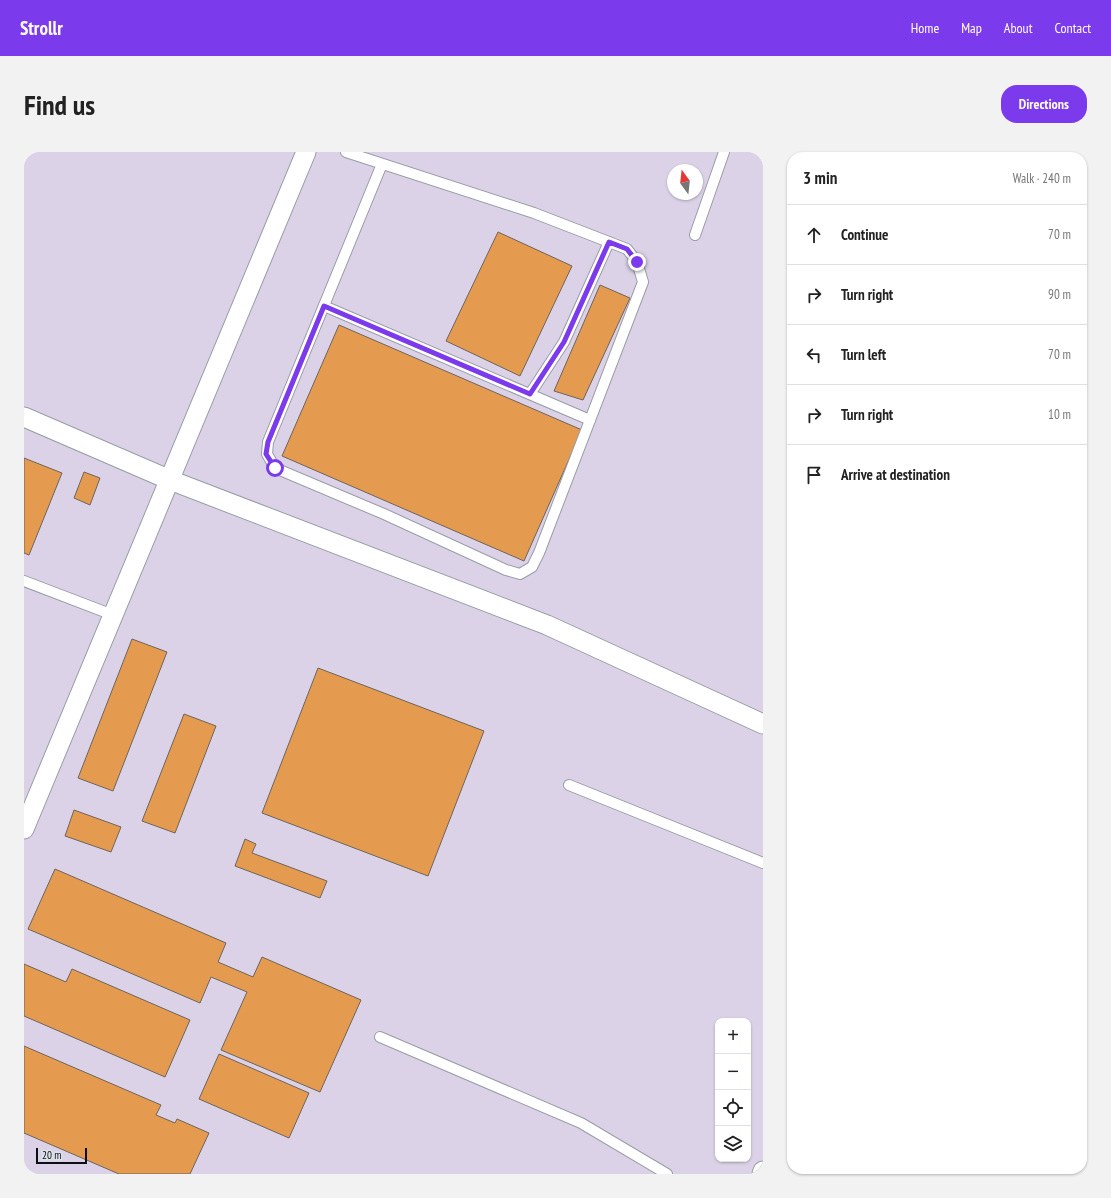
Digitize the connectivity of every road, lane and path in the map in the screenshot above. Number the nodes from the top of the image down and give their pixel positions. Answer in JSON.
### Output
{"nodes":[{"id":1,"x":306,"y":152,"type":"edge"},
{"id":2,"x":346,"y":152,"type":"edge"},
{"id":3,"x":724,"y":152,"type":"edge"},
{"id":4,"x":382,"y":164,"type":"junction"},
{"id":5,"x":695,"y":235,"type":"dead end"},
{"id":6,"x":609,"y":242,"type":"junction"},
{"id":7,"x":324,"y":306,"type":"junction"},
{"id":8,"x":530,"y":394,"type":"junction"},
{"id":9,"x":24,"y":417,"type":"edge"},
{"id":10,"x":590,"y":420,"type":"junction"},
{"id":11,"x":170,"y":480,"type":"junction"},
{"id":12,"x":24,"y":581,"type":"edge"},
{"id":13,"x":113,"y":615,"type":"junction"},
{"id":14,"x":763,"y":724,"type":"edge"},
{"id":15,"x":569,"y":785,"type":"dead end"},
{"id":16,"x":29,"y":805,"type":"edge"},
{"id":17,"x":24,"y":829,"type":"edge"},
{"id":18,"x":763,"y":863,"type":"edge"},
{"id":19,"x":380,"y":1037,"type":"dead end"},
{"id":20,"x":763,"y":1171,"type":"edge"},
{"id":21,"x":667,"y":1174,"type":"edge"},
{"id":22,"x":762,"y":1174,"type":"edge"}],
"edges":[{"from":1,"to":11,"type":"street"},
{"from":2,"to":4,"type":"lane"},
{"from":3,"to":5,"type":"lane"},
{"from":4,"to":6,"type":"lane"},
{"from":4,"to":7,"type":"lane"},
{"from":6,"to":8,"type":"lane"},
{"from":6,"to":10,"type":"lane"},
{"from":7,"to":8,"type":"lane"},
{"from":7,"to":10,"type":"lane"},
{"from":8,"to":10,"type":"lane"},
{"from":9,"to":11,"type":"street"},
{"from":11,"to":13,"type":"street"},
{"from":11,"to":14,"type":"street"},
{"from":12,"to":13,"type":"lane"},
{"from":13,"to":16,"type":"street"},
{"from":15,"to":18,"type":"lane"},
{"from":16,"to":17,"type":"street"},
{"from":19,"to":21,"type":"lane"},
{"from":20,"to":22,"type":"street"}]}
